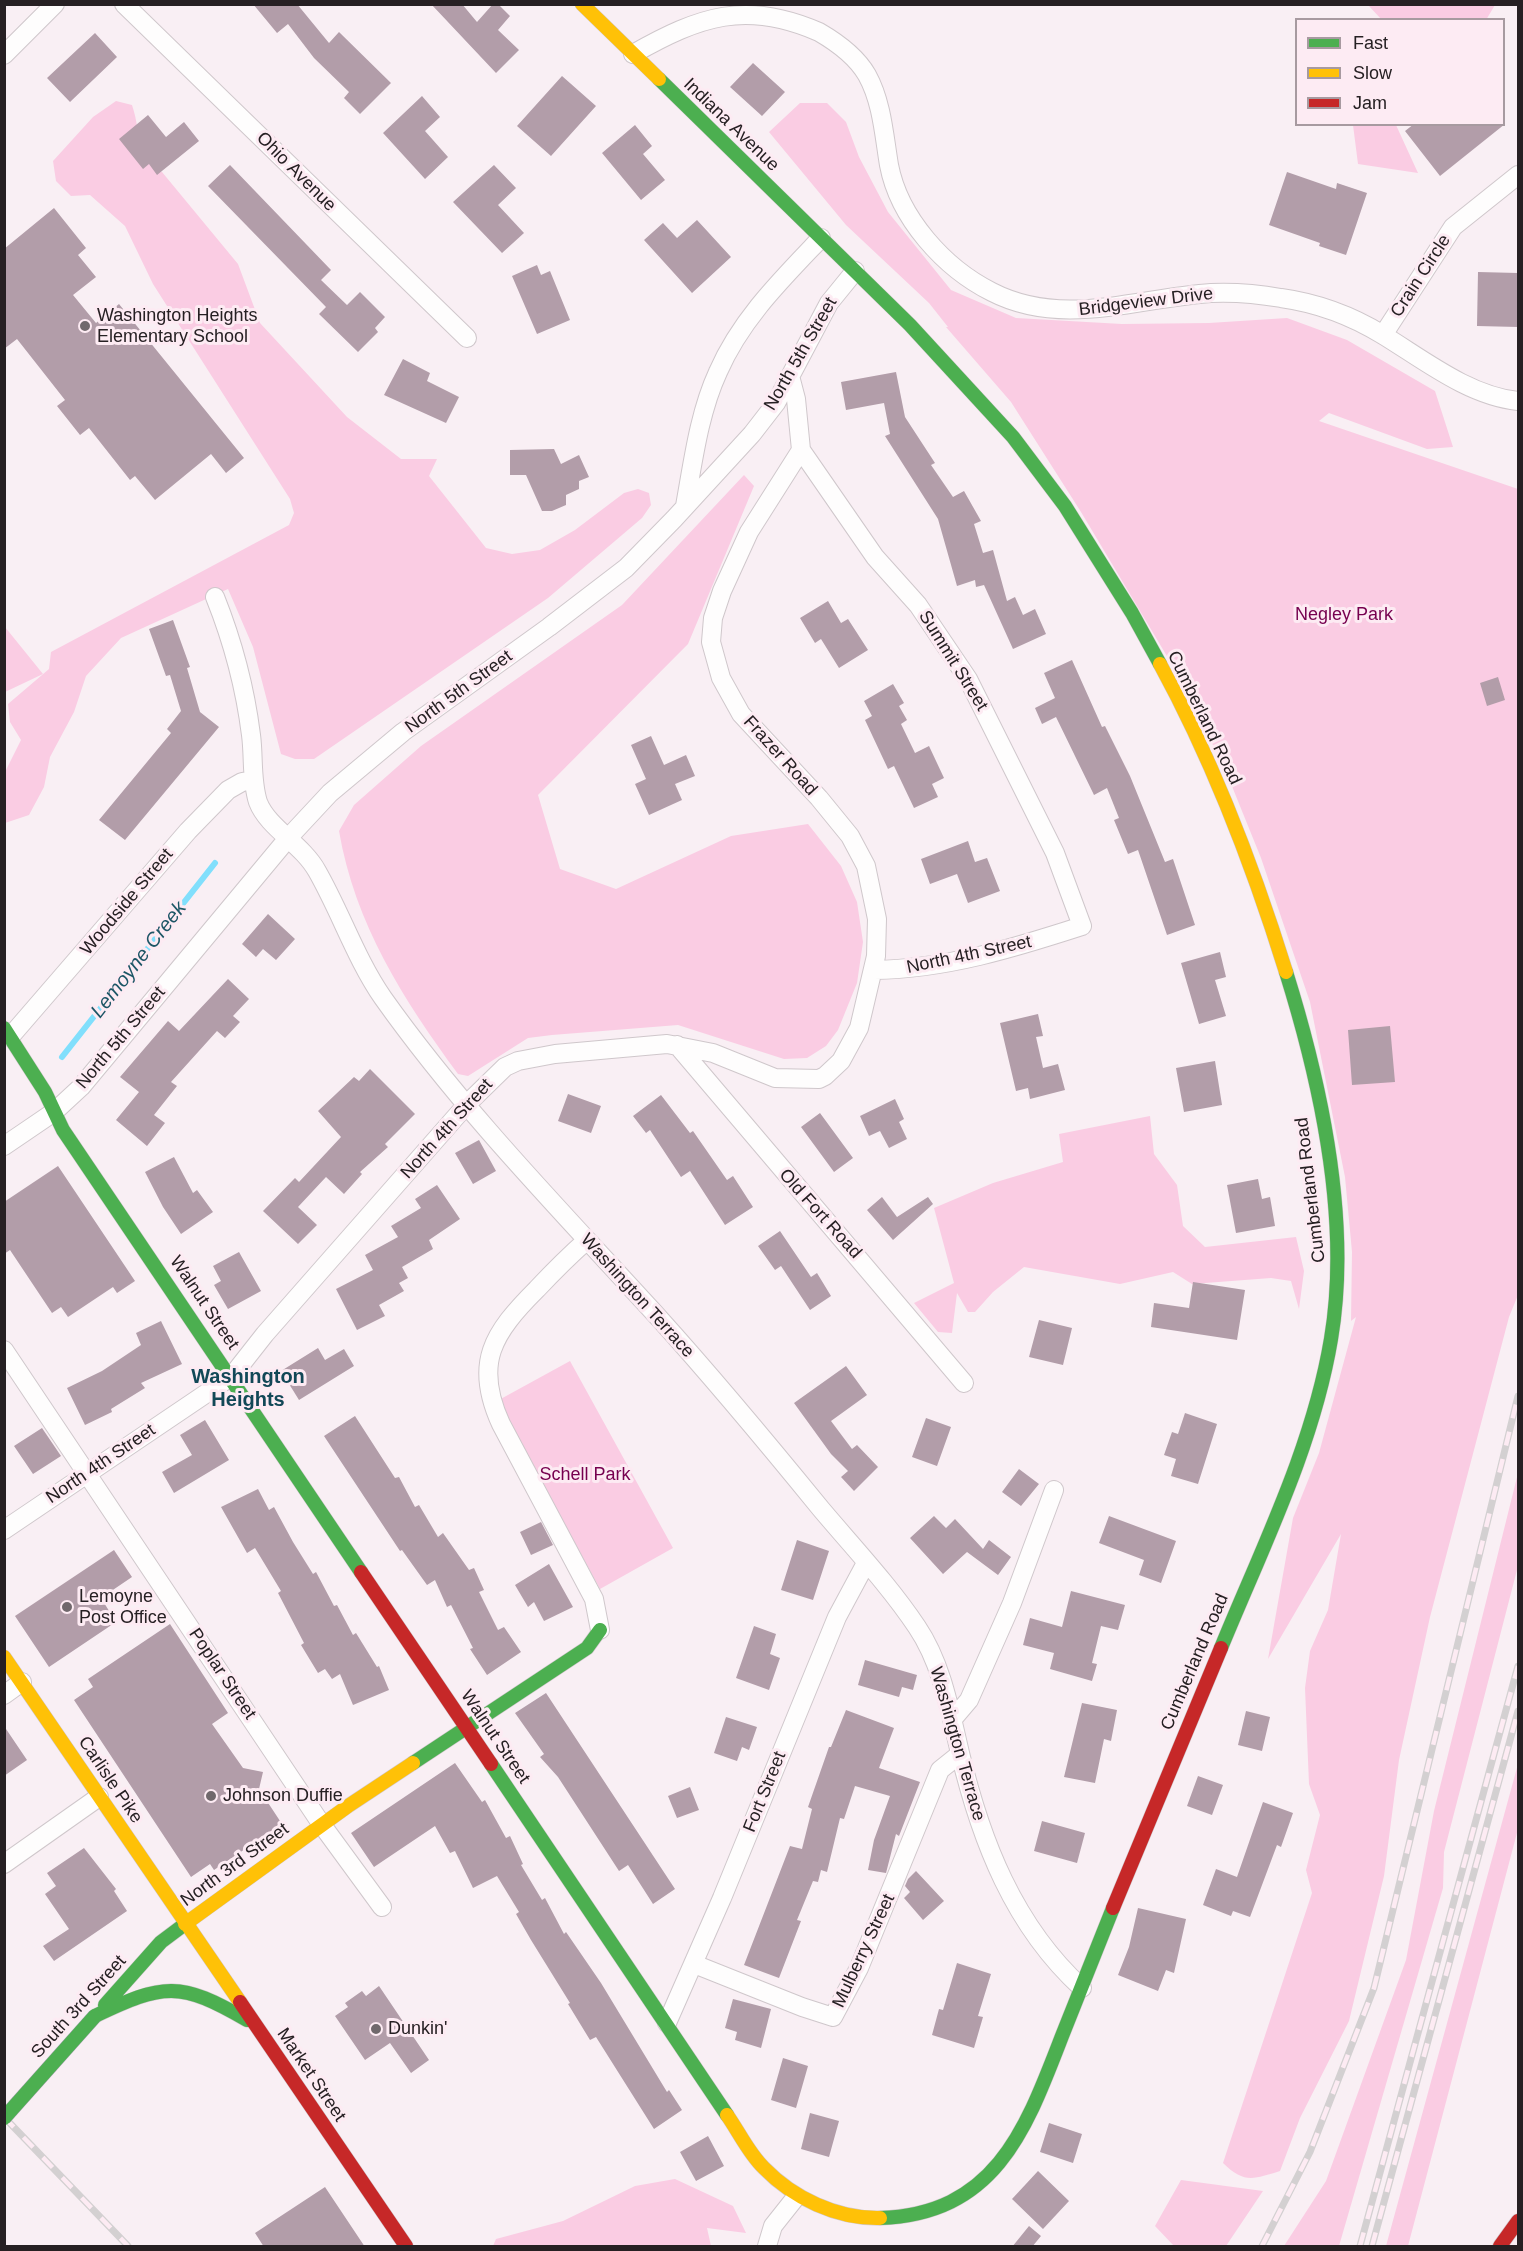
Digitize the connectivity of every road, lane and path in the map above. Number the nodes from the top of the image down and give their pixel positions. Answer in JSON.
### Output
{"nodes":[{"id":1,"x":55,"y":4,"type":"edge"},
{"id":2,"x":124,"y":4,"type":"edge"},
{"id":3,"x":582,"y":4,"type":"edge"},
{"id":4,"x":633,"y":54,"type":"junction"},
{"id":5,"x":4,"y":55,"type":"edge"},
{"id":6,"x":1518,"y":176,"type":"edge"},
{"id":7,"x":821,"y":238,"type":"junction"},
{"id":8,"x":855,"y":271,"type":"junction"},
{"id":9,"x":1383,"y":335,"type":"junction"},
{"id":10,"x":467,"y":338,"type":"dead end"},
{"id":11,"x":789,"y":376,"type":"junction"},
{"id":12,"x":1518,"y":401,"type":"edge"},
{"id":13,"x":801,"y":450,"type":"junction"},
{"id":14,"x":685,"y":508,"type":"junction"},
{"id":15,"x":215,"y":597,"type":"dead end"},
{"id":16,"x":253,"y":780,"type":"junction"},
{"id":17,"x":289,"y":837,"type":"junction"},
{"id":18,"x":1082,"y":926,"type":"joint"},
{"id":19,"x":874,"y":970,"type":"junction"},
{"id":20,"x":8,"y":1032,"type":"edge"},
{"id":21,"x":677,"y":1045,"type":"junction"},
{"id":22,"x":468,"y":1103,"type":"junction"},
{"id":23,"x":54,"y":1112,"type":"junction"},
{"id":24,"x":4,"y":1146,"type":"edge"},
{"id":25,"x":587,"y":1240,"type":"junction"},
{"id":26,"x":4,"y":1350,"type":"edge"},
{"id":27,"x":232,"y":1376,"type":"junction"},
{"id":28,"x":964,"y":1383,"type":"dead end"},
{"id":29,"x":88,"y":1473,"type":"junction"},
{"id":30,"x":1054,"y":1490,"type":"dead end"},
{"id":31,"x":4,"y":1530,"type":"edge"},
{"id":32,"x":866,"y":1563,"type":"junction"},
{"id":33,"x":600,"y":1630,"type":"joint"},
{"id":34,"x":4,"y":1657,"type":"edge"},
{"id":35,"x":22,"y":1683,"type":"junction"},
{"id":36,"x":4,"y":1695,"type":"edge"},
{"id":37,"x":952,"y":1720,"type":"junction"},
{"id":38,"x":467,"y":1727,"type":"junction"},
{"id":39,"x":960,"y":1754,"type":"junction"},
{"id":40,"x":99,"y":1797,"type":"junction"},
{"id":41,"x":322,"y":1825,"type":"junction"},
{"id":42,"x":4,"y":1864,"type":"edge"},
{"id":43,"x":382,"y":1907,"type":"dead end"},
{"id":44,"x":185,"y":1924,"type":"junction"},
{"id":45,"x":694,"y":1964,"type":"junction"},
{"id":46,"x":1082,"y":1988,"type":"junction"},
{"id":47,"x":95,"y":2016,"type":"junction"},
{"id":48,"x":667,"y":2023,"type":"junction"},
{"id":49,"x":254,"y":2024,"type":"junction"},
{"id":50,"x":4,"y":2118,"type":"edge"},
{"id":51,"x":993,"y":2171,"type":"joint"},
{"id":52,"x":796,"y":2197,"type":"junction"},
{"id":53,"x":1518,"y":2221,"type":"edge"},
{"id":54,"x":406,"y":2247,"type":"edge"},
{"id":55,"x":766,"y":2247,"type":"edge"},
{"id":56,"x":1500,"y":2247,"type":"edge"}],
"edges":[{"from":1,"to":5,"type":"street"},
{"from":2,"to":10,"type":"street","name":"Ohio Avenue"},
{"from":3,"to":4,"type":"street","name":"Indiana Avenue"},
{"from":4,"to":7,"type":"street","name":"Indiana Avenue"},
{"from":4,"to":9,"type":"street","name":"Bridgeview Drive"},
{"from":6,"to":9,"type":"street","name":"Crain Circle"},
{"from":7,"to":8,"type":"street","name":"Indiana Avenue"},
{"from":7,"to":14,"type":"street"},
{"from":8,"to":11,"type":"street","name":"North 5th Street"},
{"from":8,"to":46,"type":"street","name":"Cumberland Road"},
{"from":9,"to":12,"type":"street","name":"Bridgeview Drive"},
{"from":11,"to":13,"type":"street"},
{"from":11,"to":14,"type":"street","name":"North 5th Street"},
{"from":13,"to":18,"type":"street","name":"Summit Street"},
{"from":13,"to":19,"type":"street","name":"Frazer Road"},
{"from":14,"to":17,"type":"street","name":"North 5th Street"},
{"from":15,"to":16,"type":"street","name":"Washington Terrace"},
{"from":16,"to":17,"type":"street","name":"Washington Terrace"},
{"from":16,"to":20,"type":"street","name":"Woodside Street"},
{"from":17,"to":22,"type":"street","name":"Washington Terrace"},
{"from":17,"to":23,"type":"street","name":"North 5th Street"},
{"from":18,"to":19,"type":"street","name":"North 4th Street"},
{"from":19,"to":21,"type":"street","name":"North 4th Street"},
{"from":20,"to":23,"type":"street"},
{"from":21,"to":22,"type":"street","name":"North 4th Street"},
{"from":21,"to":28,"type":"street","name":"Old Fort Road"},
{"from":22,"to":25,"type":"street","name":"Washington Terrace"},
{"from":22,"to":27,"type":"street","name":"North 4th Street"},
{"from":23,"to":24,"type":"street","name":"North 5th Street"},
{"from":23,"to":27,"type":"street","name":"Walnut Street"},
{"from":25,"to":32,"type":"street","name":"Washington Terrace"},
{"from":25,"to":33,"type":"street"},
{"from":26,"to":29,"type":"street","name":"Poplar Street"},
{"from":27,"to":29,"type":"street","name":"North 4th Street"},
{"from":27,"to":38,"type":"street","name":"Walnut Street"},
{"from":29,"to":31,"type":"street","name":"North 4th Street"},
{"from":29,"to":41,"type":"street","name":"Poplar Street"},
{"from":30,"to":37,"type":"street"},
{"from":32,"to":37,"type":"street","name":"Washington Terrace"},
{"from":32,"to":45,"type":"street","name":"Fort Street"},
{"from":33,"to":38,"type":"street","name":"North 3rd Street"},
{"from":34,"to":35,"type":"street","name":"Carlisle Pike"},
{"from":35,"to":36,"type":"street"},
{"from":35,"to":40,"type":"street","name":"Carlisle Pike"},
{"from":37,"to":39,"type":"street","name":"Washington Terrace"},
{"from":38,"to":41,"type":"street","name":"North 3rd Street"},
{"from":38,"to":48,"type":"street","name":"Walnut Street"},
{"from":39,"to":45,"type":"street","name":"Mulberry Street"},
{"from":39,"to":46,"type":"street","name":"Washington Terrace"},
{"from":40,"to":42,"type":"street"},
{"from":40,"to":44,"type":"street","name":"Carlisle Pike"},
{"from":41,"to":43,"type":"street","name":"Poplar Street"},
{"from":41,"to":44,"type":"street","name":"North 3rd Street"},
{"from":44,"to":47,"type":"street","name":"South 3rd Street"},
{"from":44,"to":49,"type":"street","name":"Market Street"},
{"from":45,"to":48,"type":"street","name":"Fort Street"},
{"from":46,"to":51,"type":"street","name":"Cumberland Road"},
{"from":47,"to":49,"type":"street"},
{"from":47,"to":50,"type":"street","name":"South 3rd Street","bridge":true},
{"from":48,"to":52,"type":"street","name":"Walnut Street"},
{"from":49,"to":54,"type":"street","name":"Market Street"},
{"from":51,"to":52,"type":"street","name":"Walnut Street"},
{"from":52,"to":55,"type":"street"},
{"from":53,"to":56,"type":"street"}]}
